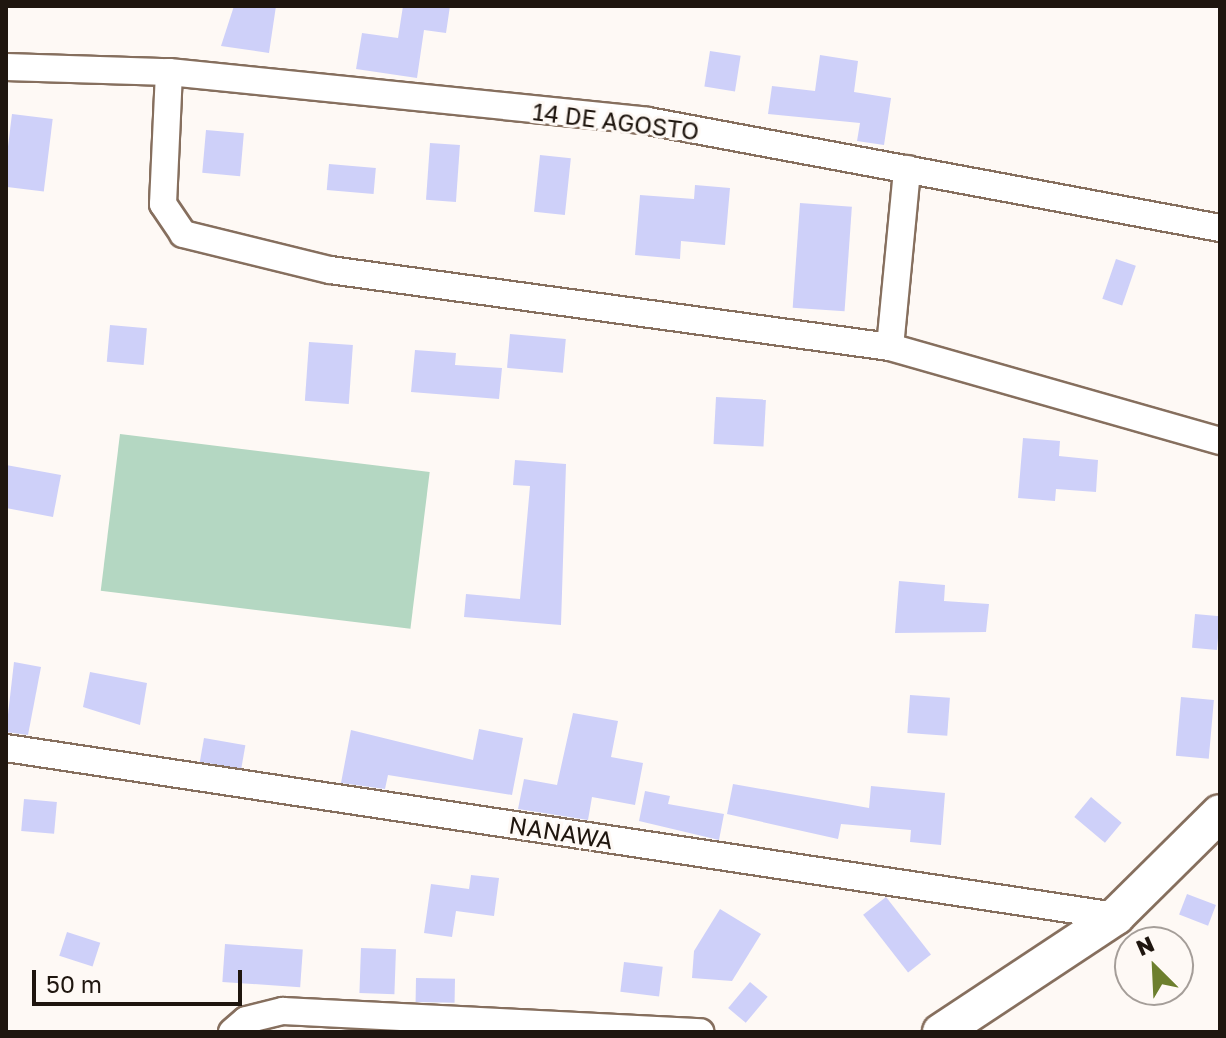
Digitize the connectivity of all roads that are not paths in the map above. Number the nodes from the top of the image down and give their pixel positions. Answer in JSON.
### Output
{"nodes":[{"id":1,"x":6,"y":67,"type":"edge"},
{"id":2,"x":169,"y":72,"type":"junction"},
{"id":3,"x":907,"y":169,"type":"junction"},
{"id":4,"x":1220,"y":228,"type":"edge"},
{"id":5,"x":890,"y":347,"type":"junction"},
{"id":6,"x":1220,"y":441,"type":"edge"},
{"id":7,"x":6,"y":748,"type":"edge"},
{"id":8,"x":1220,"y":813,"type":"edge"},
{"id":9,"x":1116,"y":916,"type":"junction"},
{"id":10,"x":243,"y":1028,"type":"edge"},
{"id":11,"x":700,"y":1032,"type":"edge"},
{"id":12,"x":941,"y":1032,"type":"edge"}],
"edges":[{"from":1,"to":2,"type":"street","name":"14 DE AGOSTO"},
{"from":2,"to":3,"type":"street","name":"14 DE AGOSTO"},
{"from":2,"to":5,"type":"street"},
{"from":3,"to":4,"type":"street","name":"14 DE AGOSTO"},
{"from":3,"to":5,"type":"street"},
{"from":5,"to":6,"type":"street"},
{"from":7,"to":9,"type":"street","name":"NANAWA"},
{"from":8,"to":9,"type":"main road"},
{"from":9,"to":12,"type":"main road"},
{"from":10,"to":11,"type":"street"}]}
